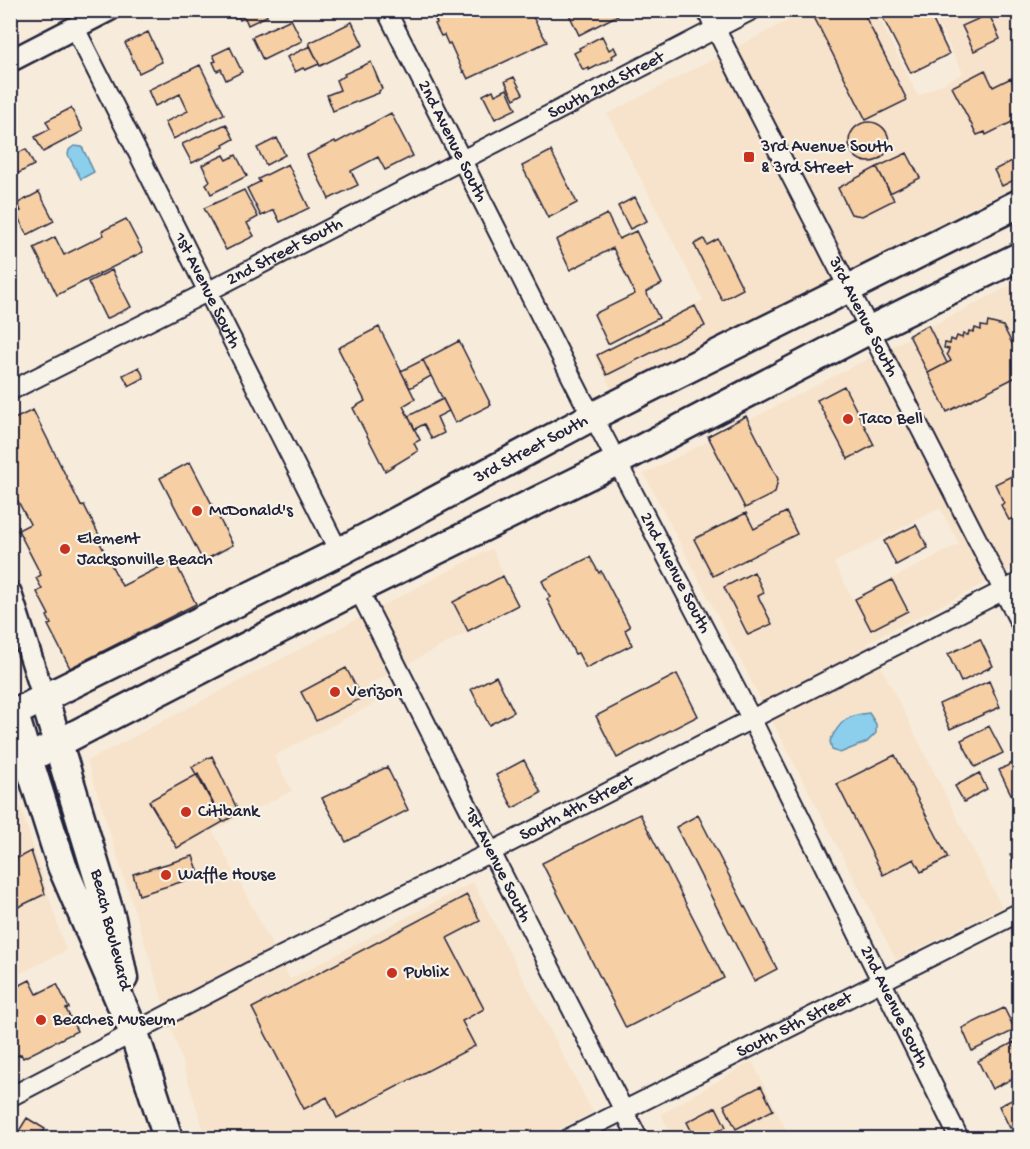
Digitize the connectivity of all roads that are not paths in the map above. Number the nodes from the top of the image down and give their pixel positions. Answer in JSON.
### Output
{"nodes":[{"id":1,"x":109,"y":10,"type":"edge"},
{"id":2,"x":386,"y":10,"type":"edge"},
{"id":3,"x":706,"y":10,"type":"edge"},
{"id":4,"x":752,"y":10,"type":"edge"},
{"id":5,"x":75,"y":28,"type":"junction"},
{"id":6,"x":716,"y":29,"type":"junction"},
{"id":7,"x":10,"y":61,"type":"edge"},
{"id":8,"x":461,"y":161,"type":"junction"},
{"id":9,"x":1020,"y":203,"type":"edge"},
{"id":10,"x":1020,"y":256,"type":"edge"},
{"id":11,"x":849,"y":288,"type":"junction"},
{"id":12,"x":207,"y":292,"type":"junction"},
{"id":13,"x":869,"y":330,"type":"junction"},
{"id":14,"x":10,"y":391,"type":"edge"},
{"id":15,"x":593,"y":416,"type":"junction"},
{"id":16,"x":616,"y":462,"type":"junction"},
{"id":17,"x":339,"y":552,"type":"junction"},
{"id":18,"x":1020,"y":582,"type":"edge"},
{"id":19,"x":358,"y":589,"type":"junction"},
{"id":20,"x":1003,"y":590,"type":"junction"},
{"id":21,"x":10,"y":592,"type":"edge"},
{"id":22,"x":1020,"y":623,"type":"edge"},
{"id":23,"x":44,"y":698,"type":"junction"},
{"id":24,"x":12,"y":710,"type":"edge"},
{"id":25,"x":752,"y":720,"type":"junction"},
{"id":26,"x":58,"y":744,"type":"junction"},
{"id":27,"x":19,"y":764,"type":"edge"},
{"id":28,"x":490,"y":852,"type":"junction"},
{"id":29,"x":1020,"y":912,"type":"edge"},
{"id":30,"x":882,"y":981,"type":"junction"},
{"id":31,"x":134,"y":1034,"type":"junction"},
{"id":32,"x":10,"y":1097,"type":"edge"},
{"id":33,"x":624,"y":1110,"type":"junction"},
{"id":34,"x":168,"y":1138,"type":"edge"},
{"id":35,"x":569,"y":1138,"type":"edge"},
{"id":36,"x":638,"y":1138,"type":"edge"},
{"id":37,"x":959,"y":1138,"type":"edge"}],
"edges":[{"from":1,"to":5,"type":"street"},
{"from":2,"to":8,"type":"street","name":"2nd Avenue South"},
{"from":3,"to":6,"type":"street","name":"3rd Avenue South"},
{"from":4,"to":6,"type":"street","name":"South 2nd Street"},
{"from":5,"to":7,"type":"street"},
{"from":5,"to":12,"type":"street","name":"1st Avenue South"},
{"from":6,"to":8,"type":"street","name":"South 2nd Street"},
{"from":6,"to":11,"type":"street","name":"3rd Avenue South"},
{"from":8,"to":12,"type":"street","name":"2nd Street South"},
{"from":8,"to":15,"type":"street","name":"2nd Avenue South"},
{"from":9,"to":11,"type":"main road","name":"3rd Street South"},
{"from":10,"to":13,"type":"main road"},
{"from":11,"to":13,"type":"street","name":"3rd Avenue South"},
{"from":11,"to":15,"type":"main road","name":"3rd Street South"},
{"from":12,"to":14,"type":"street","name":"2nd Street South"},
{"from":12,"to":17,"type":"street","name":"1st Avenue South"},
{"from":13,"to":16,"type":"main road"},
{"from":13,"to":20,"type":"street","name":"3rd Avenue South"},
{"from":15,"to":16,"type":"street","name":"2nd Avenue South"},
{"from":15,"to":17,"type":"main road","name":"3rd Street South"},
{"from":16,"to":19,"type":"main road"},
{"from":16,"to":25,"type":"street","name":"2nd Avenue South"},
{"from":17,"to":23,"type":"main road","name":"3rd Street South"},
{"from":18,"to":20,"type":"street","name":"South 4th Street"},
{"from":19,"to":26,"type":"main road"},
{"from":19,"to":28,"type":"street","name":"1st Avenue South"},
{"from":20,"to":22,"type":"street","name":"3rd Avenue South"},
{"from":20,"to":25,"type":"street","name":"South 4th Street"},
{"from":21,"to":23,"type":"street","name":"Beach Boulevard"},
{"from":23,"to":24,"type":"main road","name":"3rd Street South"},
{"from":23,"to":26,"type":"main road","name":"Beach Boulevard"},
{"from":24,"to":27,"type":"main road","name":"Beach Boulevard"},
{"from":25,"to":28,"type":"street","name":"South 4th Street"},
{"from":25,"to":30,"type":"street","name":"2nd Avenue South"},
{"from":26,"to":27,"type":"main road"},
{"from":26,"to":31,"type":"highway","name":"Beach Boulevard"},
{"from":27,"to":31,"type":"highway","name":"Beach Boulevard"},
{"from":28,"to":31,"type":"street","name":"South 4th Street"},
{"from":28,"to":33,"type":"street","name":"1st Avenue South"},
{"from":29,"to":30,"type":"street","name":"South 5th Street"},
{"from":30,"to":33,"type":"street","name":"South 5th Street"},
{"from":30,"to":37,"type":"street","name":"2nd Avenue South"},
{"from":31,"to":32,"type":"street","name":"South 4th Street"},
{"from":31,"to":34,"type":"highway"},
{"from":33,"to":35,"type":"street","name":"South 5th Street"},
{"from":33,"to":36,"type":"street","name":"1st Avenue South"}]}
